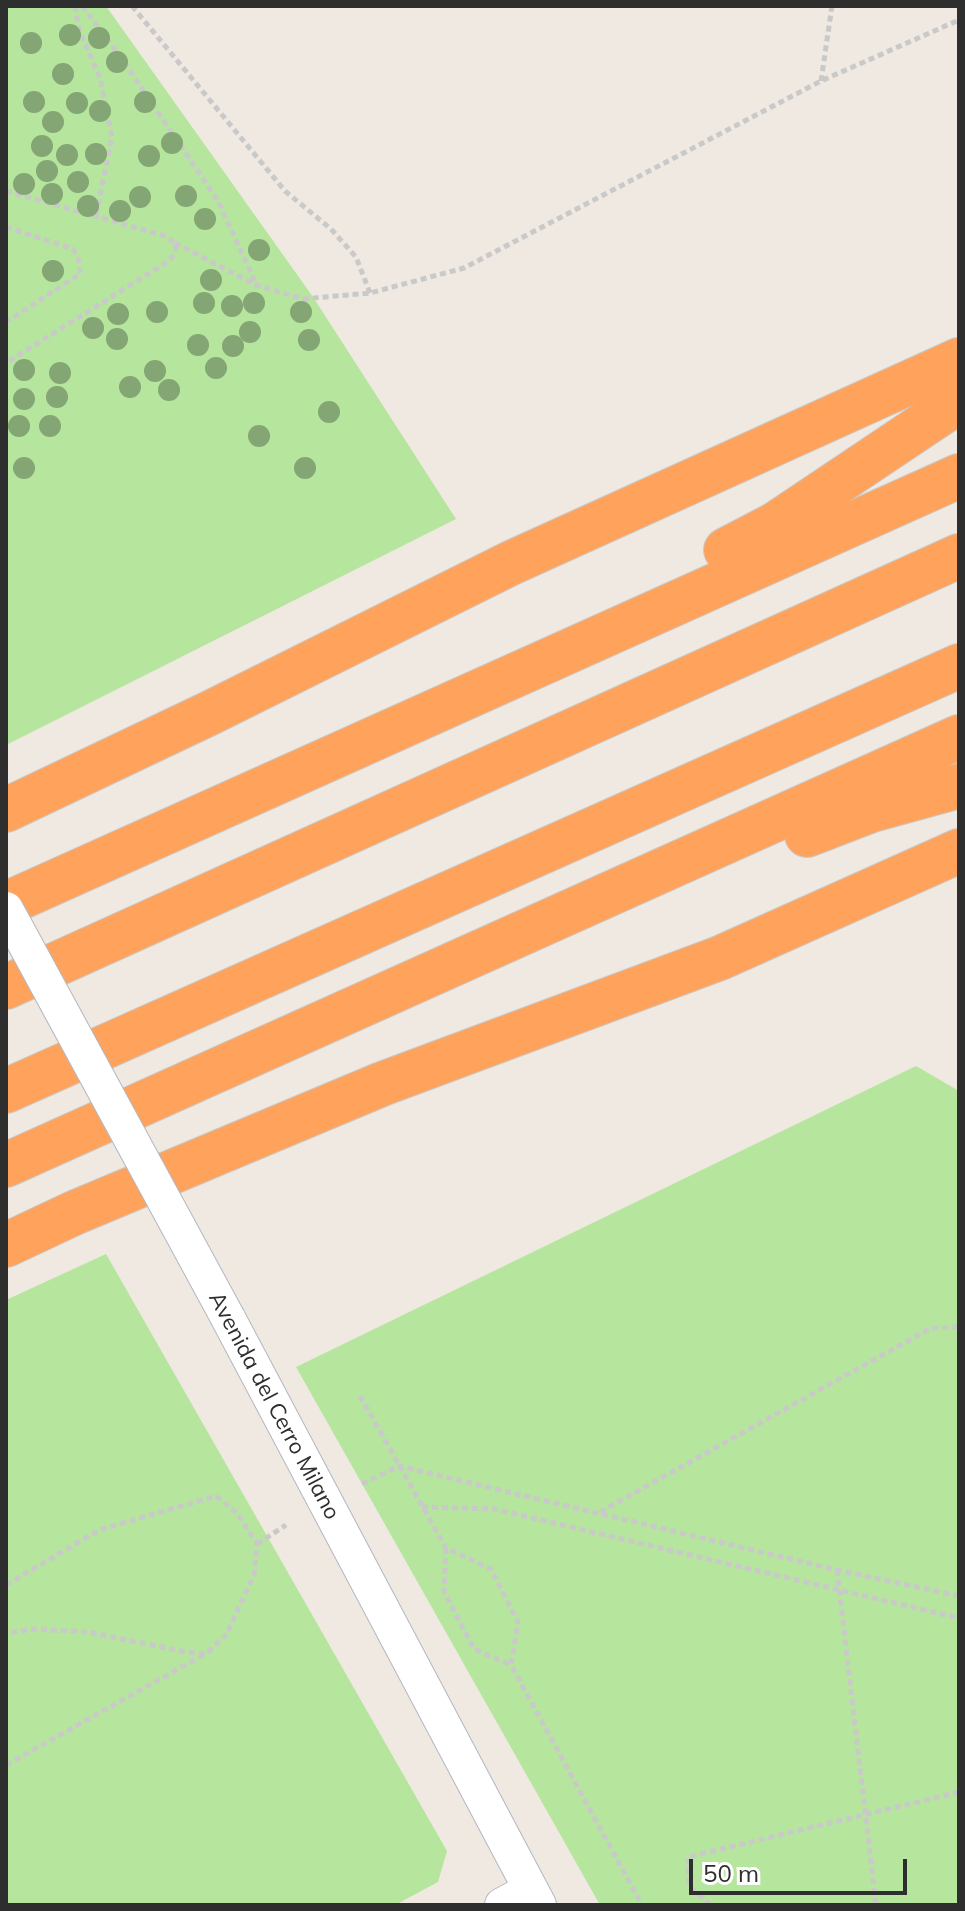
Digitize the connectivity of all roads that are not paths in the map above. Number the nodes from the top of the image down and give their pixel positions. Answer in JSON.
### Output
{"nodes":[{"id":1,"x":959,"y":360,"type":"edge"},
{"id":2,"x":959,"y":401,"type":"edge"},
{"id":3,"x":959,"y":476,"type":"edge"},
{"id":4,"x":959,"y":556,"type":"edge"},
{"id":5,"x":959,"y":666,"type":"edge"},
{"id":6,"x":959,"y":737,"type":"edge"},
{"id":7,"x":265,"y":786,"type":"junction"},
{"id":8,"x":959,"y":786,"type":"edge"},
{"id":9,"x":6,"y":810,"type":"edge"},
{"id":10,"x":959,"y":851,"type":"edge"},
{"id":11,"x":6,"y":906,"type":"edge"},
{"id":12,"x":6,"y":987,"type":"edge"},
{"id":13,"x":360,"y":1005,"type":"junction"},
{"id":14,"x":6,"y":1091,"type":"edge"},
{"id":15,"x":6,"y":1165,"type":"edge"},
{"id":16,"x":6,"y":1245,"type":"edge"},
{"id":17,"x":524,"y":1900,"type":"edge"}],
"edges":[{"from":1,"to":9,"type":"highway"},
{"from":2,"to":7,"type":"highway"},
{"from":3,"to":7,"type":"highway"},
{"from":4,"to":12,"type":"highway"},
{"from":5,"to":14,"type":"highway"},
{"from":6,"to":13,"type":"highway"},
{"from":7,"to":11,"type":"highway"},
{"from":8,"to":13,"type":"highway"},
{"from":10,"to":16,"type":"highway"},
{"from":11,"to":17,"type":"street","name":"Avenida del Cerro Milano","bridge":true},
{"from":13,"to":15,"type":"highway"}]}
